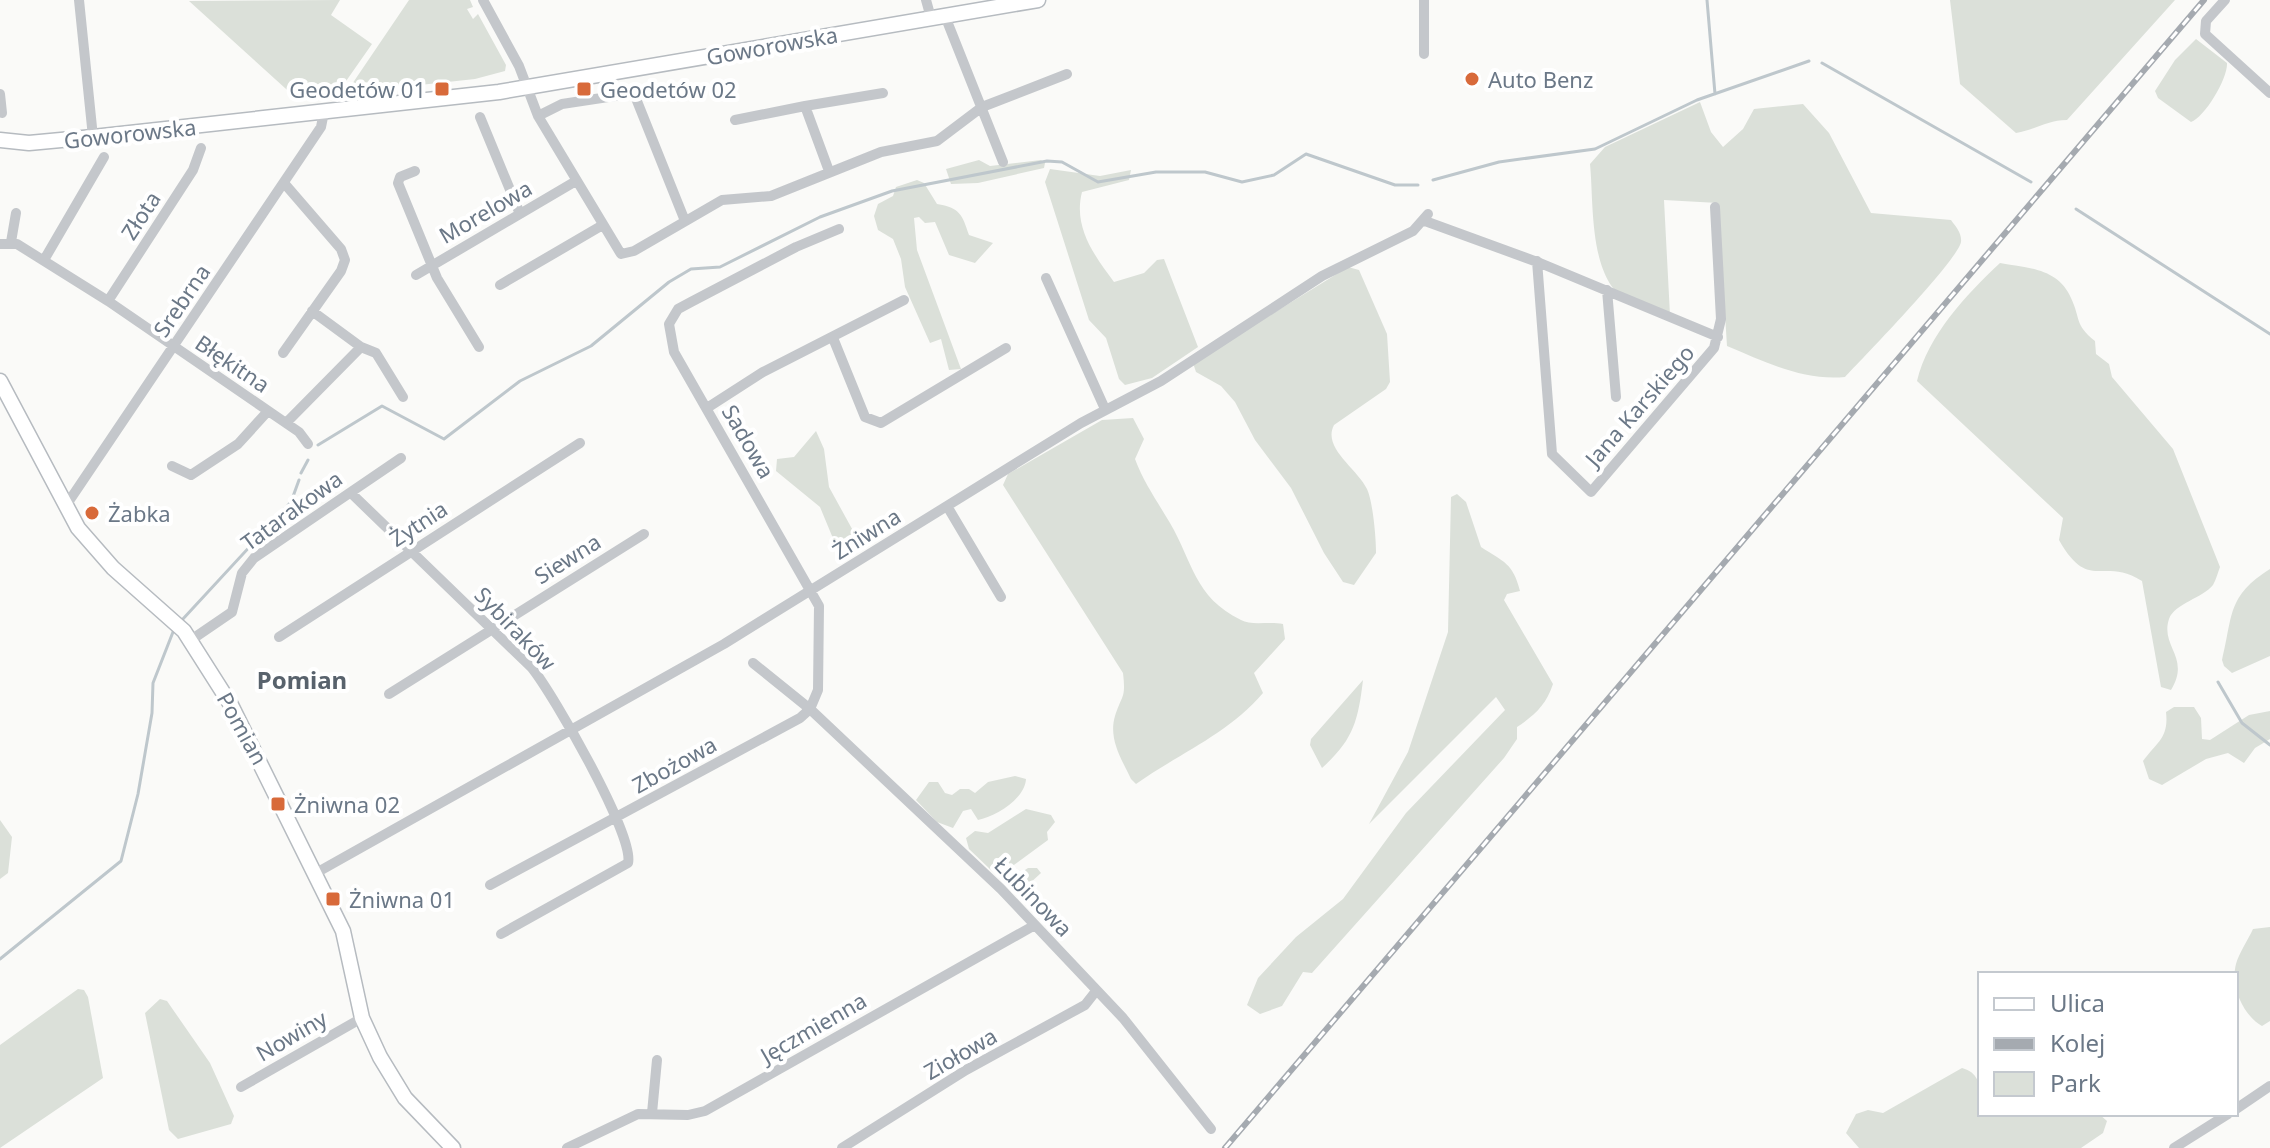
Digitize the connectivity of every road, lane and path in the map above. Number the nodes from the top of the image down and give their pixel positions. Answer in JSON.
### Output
{"nodes":[{"id":1,"x":79,"y":0,"type":"edge"},
{"id":2,"x":483,"y":0,"type":"edge"},
{"id":3,"x":926,"y":0,"type":"edge"},
{"id":4,"x":1038,"y":0,"type":"edge"},
{"id":5,"x":1424,"y":0,"type":"edge"},
{"id":6,"x":2225,"y":0,"type":"edge"},
{"id":7,"x":938,"y":17,"type":"junction"},
{"id":8,"x":1424,"y":54,"type":"dead end"},
{"id":9,"x":1067,"y":74,"type":"dead end"},
{"id":10,"x":526,"y":87,"type":"junction"},
{"id":11,"x":883,"y":93,"type":"dead end"},
{"id":12,"x":2270,"y":93,"type":"edge"},
{"id":13,"x":0,"y":94,"type":"edge"},
{"id":14,"x":805,"y":106,"type":"junction"},
{"id":15,"x":982,"y":107,"type":"junction"},
{"id":16,"x":324,"y":112,"type":"junction"},
{"id":17,"x":2,"y":113,"type":"edge"},
{"id":18,"x":538,"y":116,"type":"junction"},
{"id":19,"x":480,"y":117,"type":"dead end"},
{"id":20,"x":735,"y":120,"type":"dead end"},
{"id":21,"x":93,"y":137,"type":"junction"},
{"id":22,"x":0,"y":140,"type":"edge"},
{"id":23,"x":29,"y":143,"type":"junction"},
{"id":24,"x":201,"y":148,"type":"dead end"},
{"id":25,"x":0,"y":152,"type":"edge"},
{"id":26,"x":104,"y":157,"type":"dead end"},
{"id":27,"x":1003,"y":162,"type":"dead end"},
{"id":28,"x":415,"y":171,"type":"dead end"},
{"id":29,"x":829,"y":171,"type":"junction"},
{"id":30,"x":576,"y":181,"type":"junction"},
{"id":31,"x":284,"y":183,"type":"junction"},
{"id":32,"x":1715,"y":207,"type":"dead end"},
{"id":33,"x":16,"y":213,"type":"dead end"},
{"id":34,"x":520,"y":214,"type":"junction"},
{"id":35,"x":685,"y":221,"type":"junction"},
{"id":36,"x":601,"y":226,"type":"junction"},
{"id":37,"x":839,"y":229,"type":"dead end"},
{"id":38,"x":6,"y":243,"type":"edge"},
{"id":39,"x":44,"y":260,"type":"junction"},
{"id":40,"x":1537,"y":261,"type":"junction"},
{"id":41,"x":432,"y":265,"type":"junction"},
{"id":42,"x":416,"y":275,"type":"dead end"},
{"id":43,"x":1046,"y":278,"type":"dead end"},
{"id":44,"x":500,"y":285,"type":"dead end"},
{"id":45,"x":1607,"y":290,"type":"junction"},
{"id":46,"x":904,"y":300,"type":"dead end"},
{"id":47,"x":108,"y":301,"type":"junction"},
{"id":48,"x":312,"y":311,"type":"junction"},
{"id":49,"x":1718,"y":337,"type":"junction"},
{"id":50,"x":833,"y":338,"type":"junction"},
{"id":51,"x":174,"y":346,"type":"junction"},
{"id":52,"x":361,"y":347,"type":"junction"},
{"id":53,"x":479,"y":347,"type":"dead end"},
{"id":54,"x":1006,"y":348,"type":"dead end"},
{"id":55,"x":283,"y":353,"type":"dead end"},
{"id":56,"x":0,"y":381,"type":"edge"},
{"id":57,"x":403,"y":397,"type":"dead end"},
{"id":58,"x":1616,"y":397,"type":"dead end"},
{"id":59,"x":707,"y":408,"type":"junction"},
{"id":60,"x":1105,"y":409,"type":"junction"},
{"id":61,"x":268,"y":411,"type":"junction"},
{"id":62,"x":286,"y":423,"type":"junction"},
{"id":63,"x":580,"y":443,"type":"dead end"},
{"id":64,"x":308,"y":444,"type":"dead end"},
{"id":65,"x":401,"y":458,"type":"dead end"},
{"id":66,"x":172,"y":466,"type":"dead end"},
{"id":67,"x":351,"y":493,"type":"junction"},
{"id":68,"x":947,"y":506,"type":"junction"},
{"id":69,"x":65,"y":507,"type":"junction"},
{"id":70,"x":644,"y":534,"type":"dead end"},
{"id":71,"x":412,"y":550,"type":"junction"},
{"id":72,"x":812,"y":591,"type":"junction"},
{"id":73,"x":1001,"y":597,"type":"dead end"},
{"id":74,"x":491,"y":629,"type":"junction"},
{"id":75,"x":279,"y":637,"type":"dead end"},
{"id":76,"x":191,"y":640,"type":"junction"},
{"id":77,"x":753,"y":663,"type":"dead end"},
{"id":78,"x":389,"y":694,"type":"dead end"},
{"id":79,"x":810,"y":709,"type":"junction"},
{"id":80,"x":570,"y":732,"type":"junction"},
{"id":81,"x":618,"y":817,"type":"junction"},
{"id":82,"x":316,"y":873,"type":"junction"},
{"id":83,"x":490,"y":885,"type":"dead end"},
{"id":84,"x":1035,"y":925,"type":"junction"},
{"id":85,"x":501,"y":934,"type":"dead end"},
{"id":86,"x":1096,"y":991,"type":"junction"},
{"id":87,"x":362,"y":1018,"type":"junction"},
{"id":88,"x":657,"y":1060,"type":"dead end"},
{"id":89,"x":2270,"y":1086,"type":"edge"},
{"id":90,"x":241,"y":1087,"type":"dead end"},
{"id":91,"x":2238,"y":1108,"type":"edge"},
{"id":92,"x":652,"y":1113,"type":"junction"},
{"id":93,"x":2225,"y":1116,"type":"edge"},
{"id":94,"x":1211,"y":1129,"type":"dead end"},
{"id":95,"x":453,"y":1148,"type":"edge"},
{"id":96,"x":567,"y":1148,"type":"edge"},
{"id":97,"x":842,"y":1148,"type":"edge"},
{"id":98,"x":2174,"y":1148,"type":"edge"}],
"edges":[{"from":1,"to":21,"type":"street"},
{"from":2,"to":10,"type":"street"},
{"from":3,"to":7,"type":"street"},
{"from":4,"to":7,"type":"street","name":"Goworowska"},
{"from":5,"to":8,"type":"street"},
{"from":6,"to":12,"type":"street"},
{"from":7,"to":10,"type":"street","name":"Goworowska"},
{"from":7,"to":15,"type":"street"},
{"from":9,"to":15,"type":"street"},
{"from":10,"to":16,"type":"street","name":"Goworowska"},
{"from":10,"to":18,"type":"street"},
{"from":11,"to":14,"type":"street"},
{"from":13,"to":17,"type":"street"},
{"from":14,"to":20,"type":"street"},
{"from":14,"to":29,"type":"street"},
{"from":15,"to":27,"type":"street"},
{"from":15,"to":29,"type":"street"},
{"from":16,"to":21,"type":"street","name":"Goworowska"},
{"from":16,"to":31,"type":"street","name":"Srebrna"},
{"from":18,"to":30,"type":"street"},
{"from":18,"to":35,"type":"street"},
{"from":19,"to":34,"type":"street"},
{"from":21,"to":23,"type":"street","name":"Goworowska"},
{"from":22,"to":23,"type":"street","name":"Goworowska"},
{"from":23,"to":25,"type":"street","name":"Goworowska"},
{"from":24,"to":47,"type":"street","name":"Złota"},
{"from":26,"to":39,"type":"street"},
{"from":28,"to":41,"type":"street"},
{"from":29,"to":35,"type":"street"},
{"from":30,"to":34,"type":"street","name":"Morelowa"},
{"from":30,"to":36,"type":"street"},
{"from":31,"to":48,"type":"street"},
{"from":31,"to":51,"type":"street","name":"Srebrna"},
{"from":32,"to":49,"type":"street"},
{"from":33,"to":38,"type":"street","name":"Błękitna"},
{"from":34,"to":41,"type":"street","name":"Morelowa"},
{"from":35,"to":36,"type":"street"},
{"from":36,"to":44,"type":"street"},
{"from":37,"to":59,"type":"street","name":"Sadowa"},
{"from":38,"to":39,"type":"street","name":"Błękitna"},
{"from":39,"to":47,"type":"street","name":"Błękitna"},
{"from":40,"to":45,"type":"street"},
{"from":40,"to":49,"type":"street","name":"Jana Karskiego"},
{"from":40,"to":60,"type":"street","name":"Żniwna"},
{"from":41,"to":42,"type":"street","name":"Morelowa"},
{"from":41,"to":53,"type":"street"},
{"from":43,"to":60,"type":"street"},
{"from":45,"to":49,"type":"street"},
{"from":45,"to":58,"type":"street"},
{"from":46,"to":50,"type":"street"},
{"from":47,"to":51,"type":"street","name":"Błękitna"},
{"from":48,"to":52,"type":"street"},
{"from":48,"to":55,"type":"street"},
{"from":50,"to":54,"type":"street"},
{"from":50,"to":59,"type":"street"},
{"from":51,"to":61,"type":"street","name":"Błękitna"},
{"from":51,"to":69,"type":"street","name":"Srebrna"},
{"from":52,"to":57,"type":"street"},
{"from":52,"to":62,"type":"street"},
{"from":56,"to":69,"type":"street","name":"Pomian"},
{"from":59,"to":72,"type":"street","name":"Sadowa"},
{"from":60,"to":68,"type":"street","name":"Żniwna"},
{"from":61,"to":62,"type":"street","name":"Błękitna"},
{"from":61,"to":66,"type":"street"},
{"from":62,"to":64,"type":"street","name":"Błękitna"},
{"from":63,"to":71,"type":"street","name":"Żytnia"},
{"from":65,"to":67,"type":"street","name":"Tatarakowa"},
{"from":67,"to":71,"type":"street","name":"Sybiraków"},
{"from":67,"to":76,"type":"street","name":"Tatarakowa"},
{"from":68,"to":72,"type":"street","name":"Żniwna"},
{"from":68,"to":73,"type":"street"},
{"from":69,"to":76,"type":"street","name":"Pomian"},
{"from":70,"to":74,"type":"street","name":"Siewna"},
{"from":71,"to":74,"type":"street","name":"Sybiraków"},
{"from":71,"to":75,"type":"street","name":"Żytnia"},
{"from":72,"to":79,"type":"street","name":"Sadowa"},
{"from":72,"to":80,"type":"street","name":"Żniwna"},
{"from":74,"to":78,"type":"street","name":"Siewna"},
{"from":74,"to":80,"type":"street","name":"Sybiraków"},
{"from":76,"to":82,"type":"street","name":"Pomian"},
{"from":77,"to":79,"type":"street"},
{"from":79,"to":81,"type":"street","name":"Zbożowa"},
{"from":79,"to":84,"type":"street","name":"Łubinowa"},
{"from":80,"to":81,"type":"street","name":"Sybiraków"},
{"from":80,"to":82,"type":"street","name":"Żniwna"},
{"from":81,"to":83,"type":"street","name":"Zbożowa"},
{"from":81,"to":85,"type":"street","name":"Sybiraków"},
{"from":82,"to":87,"type":"street","name":"Pomian"},
{"from":84,"to":86,"type":"street","name":"Łubinowa"},
{"from":84,"to":92,"type":"street","name":"Jęczmienna"},
{"from":86,"to":94,"type":"street","name":"Łubinowa"},
{"from":86,"to":97,"type":"street","name":"Ziołowa"},
{"from":87,"to":90,"type":"street","name":"Nowiny"},
{"from":87,"to":95,"type":"street","name":"Pomian"},
{"from":88,"to":92,"type":"street"},
{"from":89,"to":91,"type":"street"},
{"from":92,"to":96,"type":"street","name":"Jęczmienna"},
{"from":93,"to":98,"type":"street"}]}
